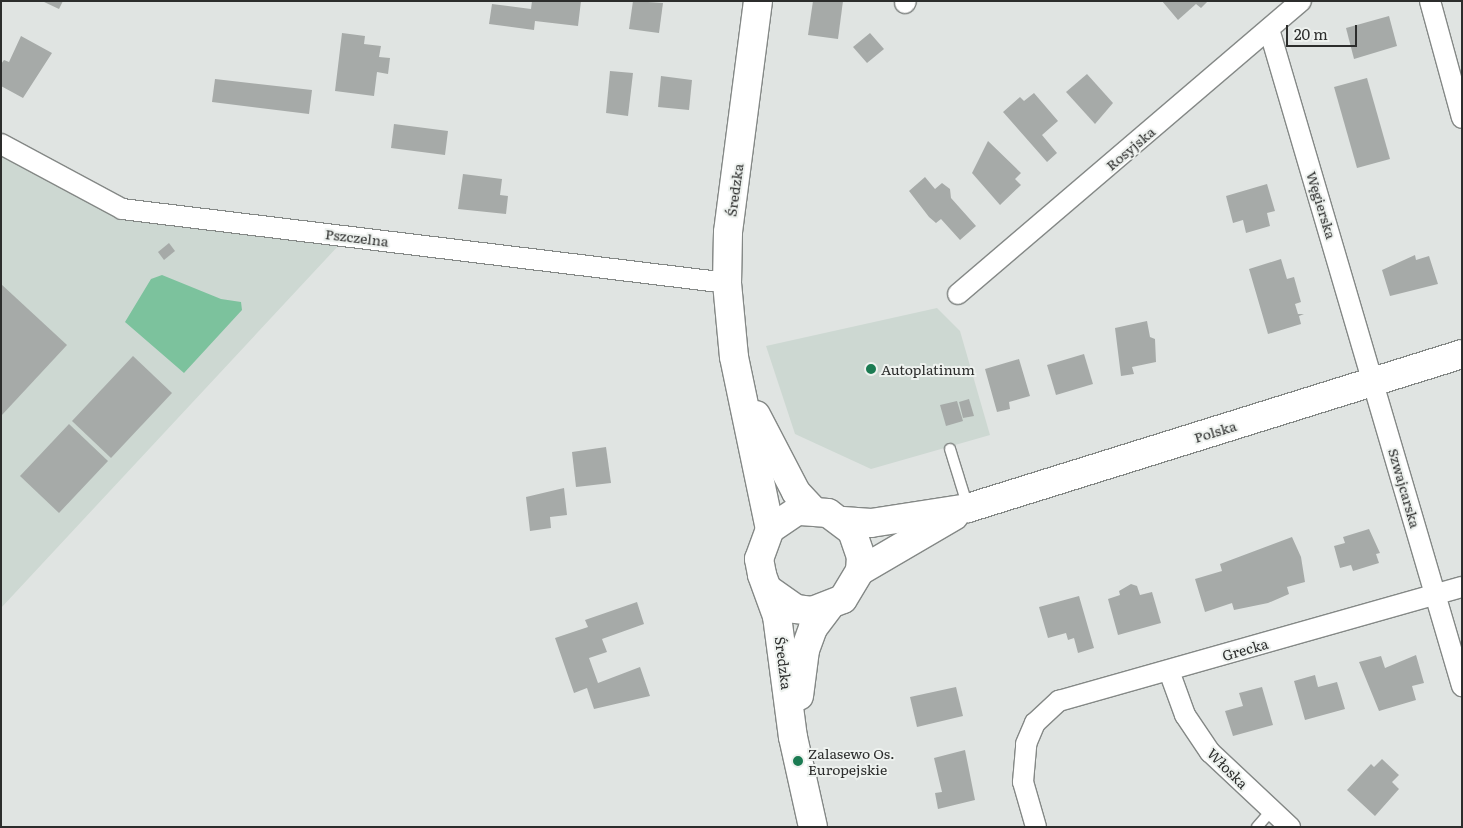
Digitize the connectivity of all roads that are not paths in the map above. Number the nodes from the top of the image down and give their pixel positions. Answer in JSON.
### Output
{"nodes":[{"id":1,"x":758,"y":1,"type":"edge"},
{"id":2,"x":1302,"y":1,"type":"edge"},
{"id":3,"x":1430,"y":1,"type":"edge"},
{"id":4,"x":1269,"y":29,"type":"junction"},
{"id":5,"x":1462,"y":118,"type":"edge"},
{"id":6,"x":1,"y":144,"type":"edge"},
{"id":7,"x":728,"y":282,"type":"junction"},
{"id":8,"x":958,"y":294,"type":"dead end"},
{"id":9,"x":1462,"y":354,"type":"edge"},
{"id":10,"x":740,"y":380,"type":"junction"},
{"id":11,"x":1375,"y":381,"type":"junction"},
{"id":12,"x":950,"y":449,"type":"dead end"},
{"id":13,"x":968,"y":508,"type":"junction"},
{"id":14,"x":812,"y":510,"type":"junction"},
{"id":15,"x":843,"y":522,"type":"junction"},
{"id":16,"x":770,"y":529,"type":"junction"},
{"id":17,"x":860,"y":570,"type":"junction"},
{"id":18,"x":1462,"y":587,"type":"edge"},
{"id":19,"x":769,"y":590,"type":"junction"},
{"id":20,"x":1436,"y":595,"type":"junction"},
{"id":21,"x":829,"y":607,"type":"junction"},
{"id":22,"x":1169,"y":671,"type":"junction"},
{"id":23,"x":1462,"y":686,"type":"edge"},
{"id":24,"x":793,"y":737,"type":"junction"},
{"id":25,"x":1272,"y":810,"type":"junction"},
{"id":26,"x":813,"y":827,"type":"edge"},
{"id":27,"x":1036,"y":827,"type":"edge"},
{"id":28,"x":1257,"y":827,"type":"edge"},
{"id":29,"x":1290,"y":827,"type":"edge"}],
"edges":[{"from":1,"to":7,"type":"street","name":"Średzka"},
{"from":2,"to":4,"type":"street","name":"Rosyjska"},
{"from":3,"to":5,"type":"street"},
{"from":4,"to":8,"type":"street","name":"Rosyjska"},
{"from":4,"to":11,"type":"street","name":"Węgierska"},
{"from":6,"to":7,"type":"street","name":"Pszczelna"},
{"from":7,"to":10,"type":"street","name":"Średzka"},
{"from":9,"to":11,"type":"street","name":"Polska"},
{"from":10,"to":14,"type":"street","name":"Średzka"},
{"from":10,"to":16,"type":"street","name":"Średzka"},
{"from":11,"to":13,"type":"street","name":"Polska"},
{"from":11,"to":20,"type":"street","name":"Szwajcarska"},
{"from":12,"to":13,"type":"lane"},
{"from":13,"to":15,"type":"street","name":"Polska"},
{"from":13,"to":17,"type":"street","name":"Polska"},
{"from":14,"to":15,"type":"street"},
{"from":14,"to":16,"type":"street"},
{"from":15,"to":17,"type":"street"},
{"from":16,"to":19,"type":"street"},
{"from":17,"to":21,"type":"street"},
{"from":18,"to":20,"type":"street","name":"Grecka"},
{"from":19,"to":21,"type":"street"},
{"from":19,"to":24,"type":"street","name":"Średzka"},
{"from":20,"to":22,"type":"street","name":"Grecka"},
{"from":20,"to":23,"type":"street","name":"Szwajcarska"},
{"from":21,"to":24,"type":"street","name":"Średzka"},
{"from":22,"to":25,"type":"street","name":"Włoska"},
{"from":22,"to":27,"type":"street","name":"Grecka"},
{"from":24,"to":26,"type":"street","name":"Średzka"},
{"from":25,"to":28,"type":"lane"},
{"from":25,"to":29,"type":"street","name":"Włoska"}]}
